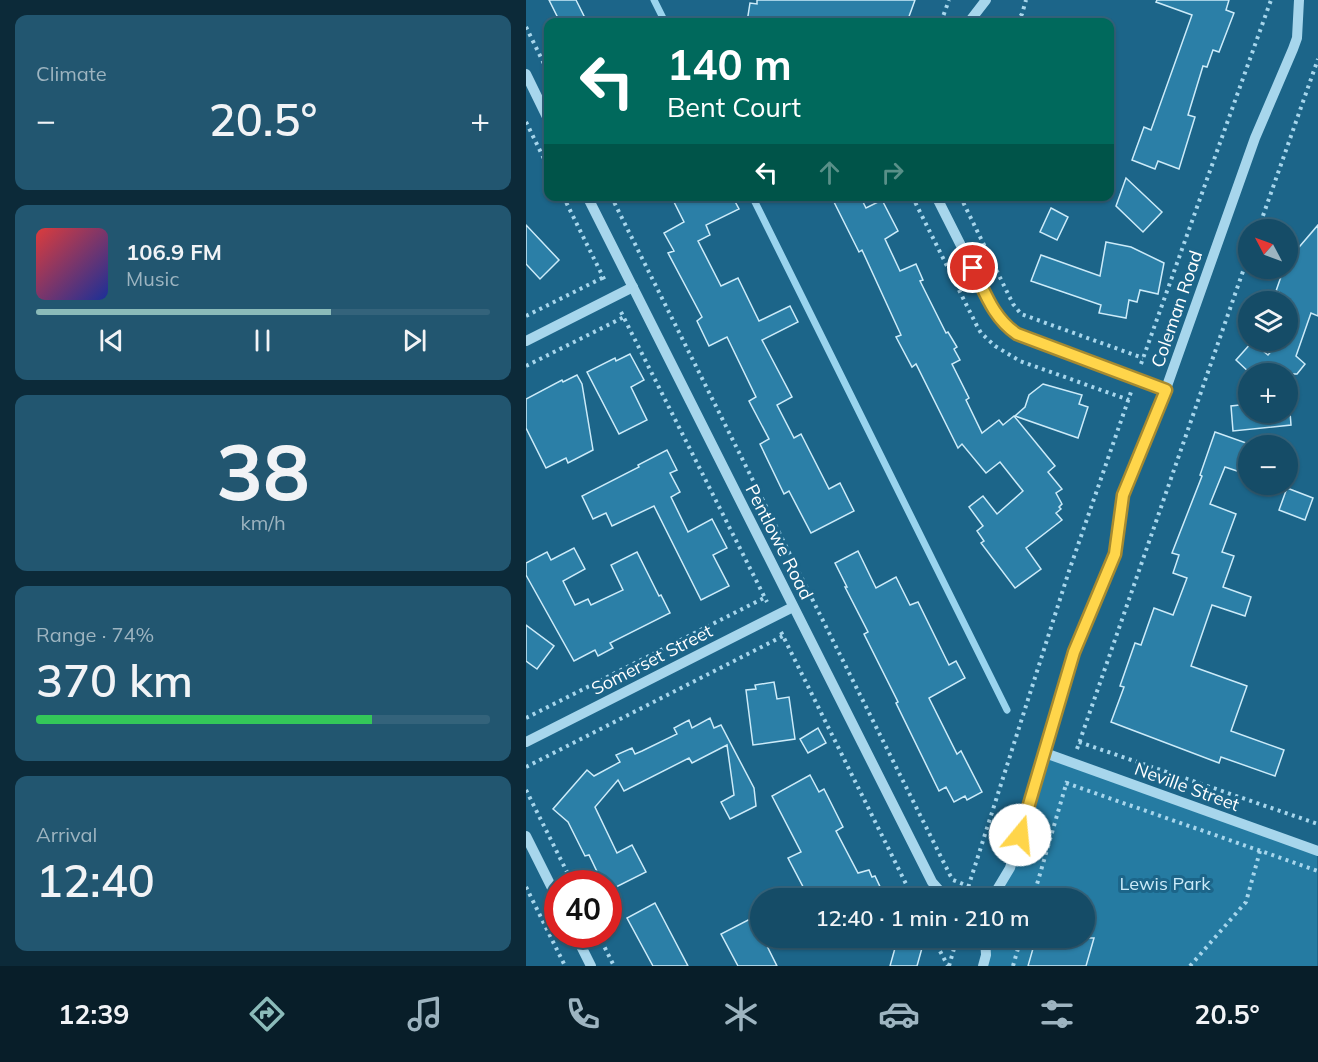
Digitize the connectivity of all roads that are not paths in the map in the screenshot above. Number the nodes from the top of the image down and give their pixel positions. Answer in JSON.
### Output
{"nodes":[{"id":1,"x":986,"y":0,"type":"edge"},
{"id":2,"x":1299,"y":0,"type":"edge"},
{"id":3,"x":971,"y":18,"type":"edge"},
{"id":4,"x":526,"y":74,"type":"edge"},
{"id":5,"x":544,"y":111,"type":"edge"},
{"id":6,"x":590,"y":201,"type":"edge"},
{"id":7,"x":939,"y":201,"type":"edge"},
{"id":8,"x":633,"y":287,"type":"junction"},
{"id":9,"x":526,"y":341,"type":"edge"},
{"id":10,"x":1166,"y":390,"type":"junction"},
{"id":11,"x":793,"y":607,"type":"junction"},
{"id":12,"x":526,"y":742,"type":"edge"},
{"id":13,"x":1045,"y":753,"type":"junction"},
{"id":14,"x":526,"y":836,"type":"edge"},
{"id":15,"x":1318,"y":851,"type":"edge"},
{"id":16,"x":544,"y":872,"type":"edge"},
{"id":17,"x":937,"y":888,"type":"edge"},
{"id":18,"x":998,"y":888,"type":"edge"},
{"id":19,"x":582,"y":948,"type":"edge"},
{"id":20,"x":986,"y":948,"type":"edge"},
{"id":21,"x":590,"y":966,"type":"edge"},
{"id":22,"x":983,"y":966,"type":"edge"}],
"edges":[{"from":1,"to":3,"type":"street"},
{"from":2,"to":10,"type":"street","name":"Coleman Road"},
{"from":4,"to":5,"type":"street"},
{"from":6,"to":8,"type":"street","name":"Pentlowe Road"},
{"from":7,"to":10,"type":"street"},
{"from":8,"to":9,"type":"street"},
{"from":8,"to":11,"type":"street","name":"Pentlowe Road"},
{"from":10,"to":13,"type":"street","name":"Coleman Road"},
{"from":11,"to":12,"type":"street","name":"Somerset Street"},
{"from":11,"to":17,"type":"street","name":"Pentlowe Road"},
{"from":13,"to":15,"type":"street","name":"Neville Street"},
{"from":13,"to":18,"type":"street","name":"Coleman Road"},
{"from":14,"to":16,"type":"street"},
{"from":19,"to":21,"type":"street"},
{"from":20,"to":22,"type":"street"}]}
